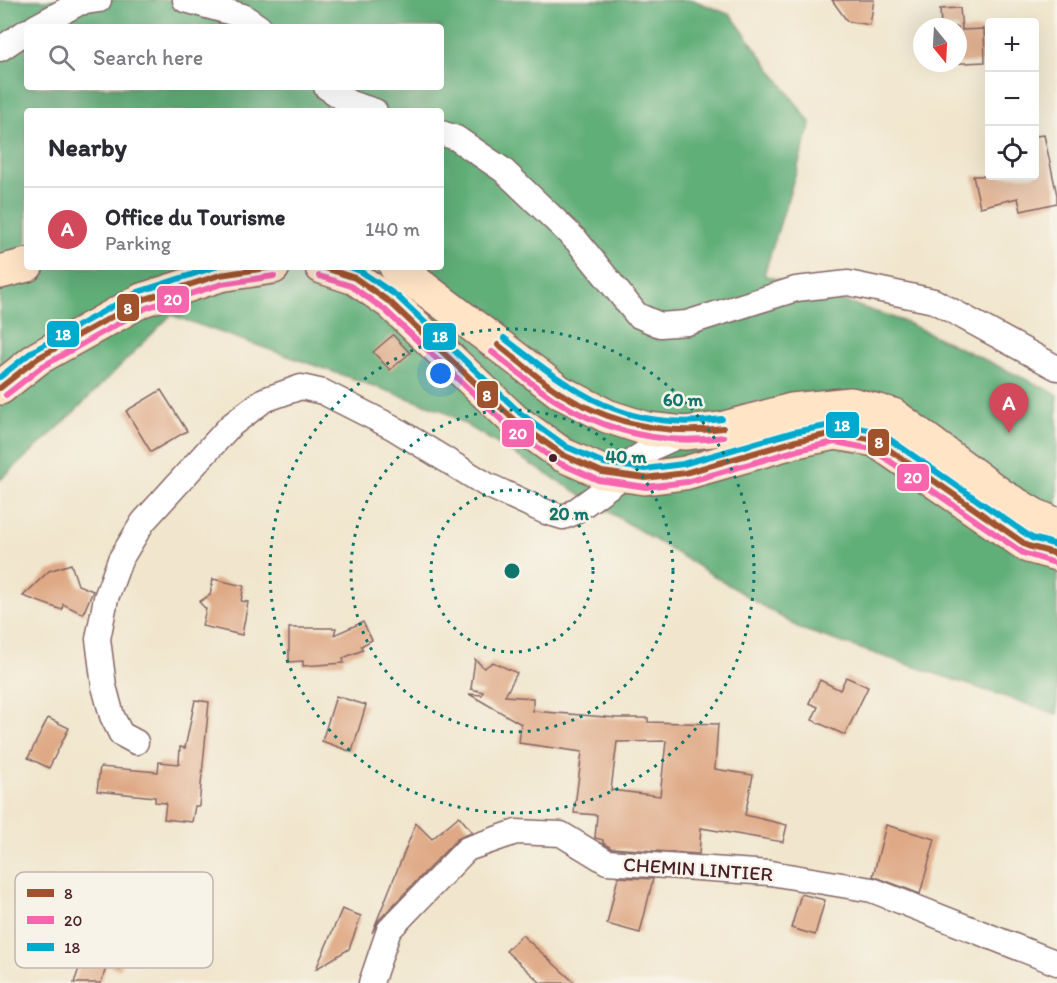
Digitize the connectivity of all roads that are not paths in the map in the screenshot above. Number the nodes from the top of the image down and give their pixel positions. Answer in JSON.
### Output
{"nodes":[{"id":1,"x":99,"y":0,"type":"edge"},
{"id":2,"x":185,"y":0,"type":"edge"},
{"id":3,"x":40,"y":24,"type":"edge"},
{"id":4,"x":255,"y":24,"type":"edge"},
{"id":5,"x":24,"y":33,"type":"edge"},
{"id":6,"x":0,"y":49,"type":"edge"},
{"id":7,"x":330,"y":90,"type":"edge"},
{"id":8,"x":366,"y":108,"type":"edge"},
{"id":9,"x":444,"y":134,"type":"edge"},
{"id":10,"x":24,"y":266,"type":"edge"},
{"id":11,"x":253,"y":270,"type":"edge"},
{"id":12,"x":331,"y":270,"type":"edge"},
{"id":13,"x":400,"y":270,"type":"edge"},
{"id":14,"x":0,"y":272,"type":"edge"},
{"id":15,"x":1057,"y":368,"type":"edge"},
{"id":16,"x":0,"y":388,"type":"edge"},
{"id":17,"x":685,"y":433,"type":"junction"},
{"id":18,"x":625,"y":475,"type":"junction"},
{"id":19,"x":1057,"y":525,"type":"edge"},
{"id":20,"x":1057,"y":554,"type":"edge"},
{"id":21,"x":136,"y":742,"type":"dead end"},
{"id":22,"x":1057,"y":963,"type":"edge"},
{"id":23,"x":371,"y":983,"type":"edge"}],
"edges":[{"from":1,"to":3,"type":"street"},
{"from":2,"to":4,"type":"street"},
{"from":5,"to":6,"type":"street"},
{"from":7,"to":8,"type":"street"},
{"from":9,"to":15,"type":"street"},
{"from":10,"to":14,"type":"main road"},
{"from":11,"to":16,"type":"main road"},
{"from":12,"to":18,"type":"main road"},
{"from":13,"to":17,"type":"main road"},
{"from":17,"to":18,"type":"street"},
{"from":17,"to":19,"type":"main road"},
{"from":18,"to":20,"type":"main road"},
{"from":18,"to":21,"type":"street"},
{"from":22,"to":23,"type":"street","name":"CHEMIN LINTIER"}]}
